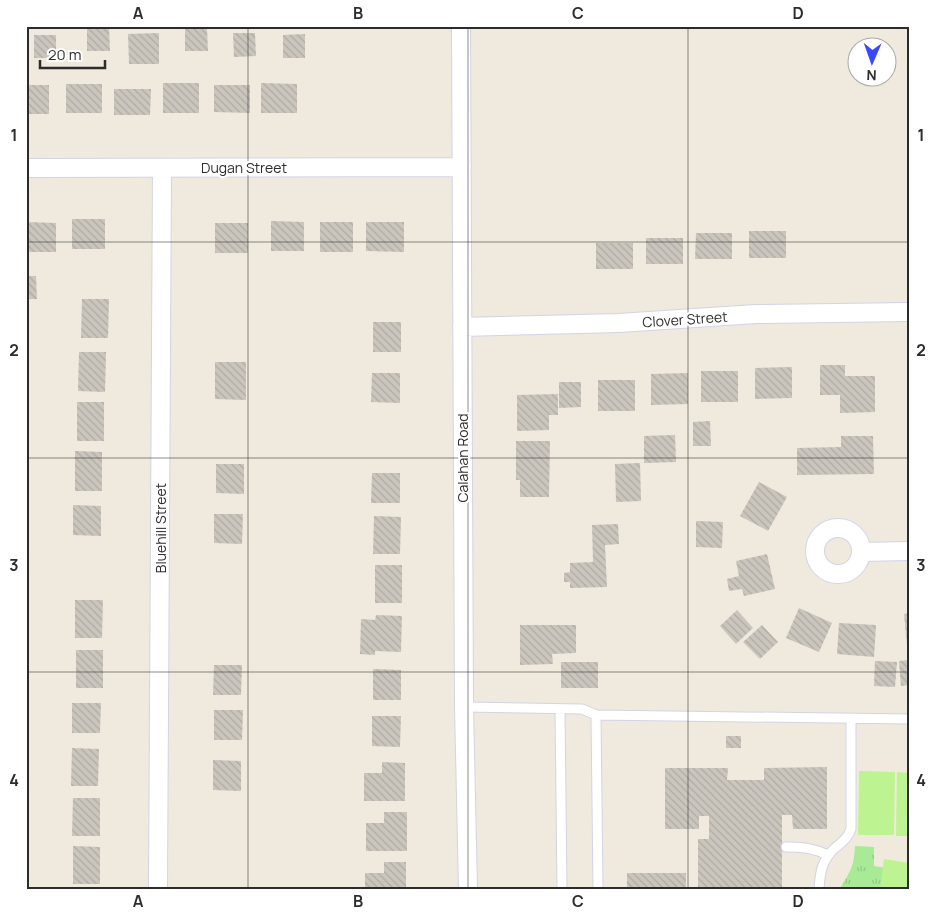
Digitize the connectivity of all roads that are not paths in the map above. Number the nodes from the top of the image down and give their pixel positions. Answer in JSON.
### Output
{"nodes":[{"id":1,"x":461,"y":26,"type":"edge"},
{"id":2,"x":462,"y":167,"type":"junction"},
{"id":3,"x":26,"y":168,"type":"edge"},
{"id":4,"x":162,"y":168,"type":"junction"},
{"id":5,"x":909,"y":312,"type":"edge"},
{"id":6,"x":462,"y":327,"type":"junction"},
{"id":7,"x":909,"y":550,"type":"edge"},
{"id":8,"x":861,"y":552,"type":"dead end"},
{"id":9,"x":464,"y":707,"type":"junction"},
{"id":10,"x":560,"y":709,"type":"junction"},
{"id":11,"x":596,"y":715,"type":"junction"},
{"id":12,"x":851,"y":718,"type":"junction"},
{"id":13,"x":909,"y":719,"type":"edge"},
{"id":14,"x":786,"y":846,"type":"dead end"},
{"id":15,"x":828,"y":855,"type":"junction"},
{"id":16,"x":158,"y":889,"type":"edge"},
{"id":17,"x":468,"y":889,"type":"edge"},
{"id":18,"x":562,"y":889,"type":"edge"},
{"id":19,"x":598,"y":889,"type":"edge"},
{"id":20,"x":819,"y":889,"type":"edge"}],
"edges":[{"from":1,"to":2,"type":"street","name":"Calahan Road"},
{"from":2,"to":4,"type":"street","name":"Dugan Street"},
{"from":2,"to":6,"type":"street","name":"Calahan Road"},
{"from":3,"to":4,"type":"street","name":"Dugan Street"},
{"from":4,"to":16,"type":"street","name":"Bluehill Street"},
{"from":5,"to":6,"type":"street","name":"Clover Street"},
{"from":6,"to":9,"type":"street","name":"Calahan Road"},
{"from":7,"to":8,"type":"street"},
{"from":9,"to":10,"type":"lane"},
{"from":9,"to":17,"type":"street","name":"Calahan Road"},
{"from":10,"to":11,"type":"lane"},
{"from":10,"to":18,"type":"lane"},
{"from":11,"to":12,"type":"lane"},
{"from":11,"to":19,"type":"lane"},
{"from":12,"to":13,"type":"lane"},
{"from":12,"to":15,"type":"lane"},
{"from":14,"to":15,"type":"lane"},
{"from":15,"to":20,"type":"lane"}]}
